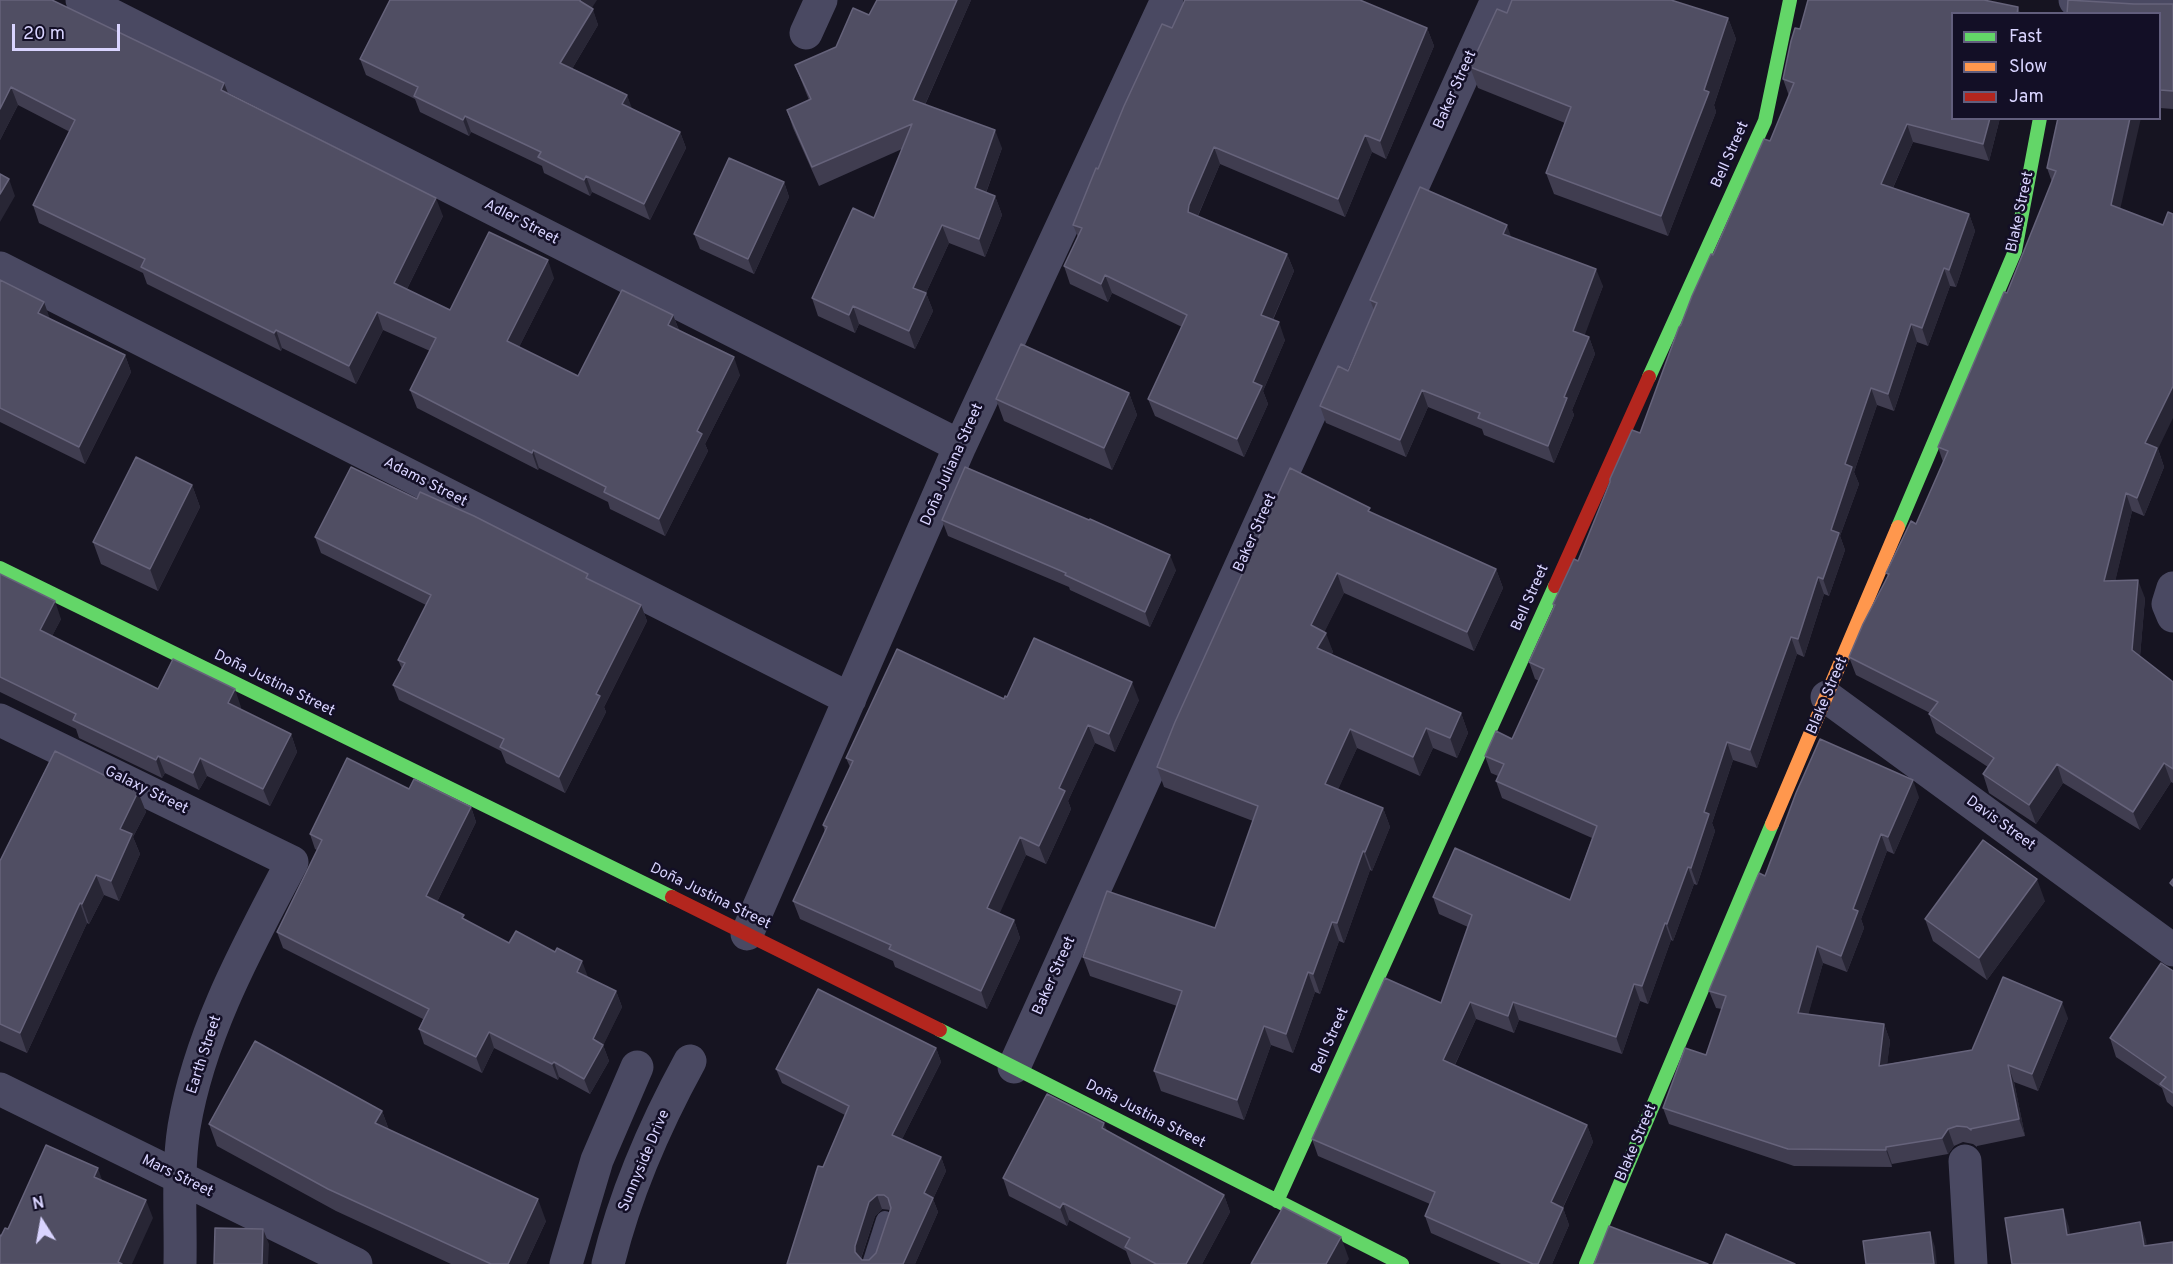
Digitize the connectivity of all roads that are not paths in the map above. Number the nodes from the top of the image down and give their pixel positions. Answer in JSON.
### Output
{"nodes":[{"id":1,"x":82,"y":0,"type":"edge"},
{"id":2,"x":822,"y":0,"type":"edge"},
{"id":3,"x":1167,"y":0,"type":"edge"},
{"id":4,"x":1497,"y":0,"type":"edge"},
{"id":5,"x":1790,"y":0,"type":"edge"},
{"id":6,"x":2075,"y":0,"type":"edge"},
{"id":7,"x":2173,"y":4,"type":"edge"},
{"id":8,"x":806,"y":33,"type":"dead end"},
{"id":9,"x":2040,"y":120,"type":"edge"},
{"id":10,"x":0,"y":268,"type":"edge"},
{"id":11,"x":960,"y":446,"type":"junction"},
{"id":12,"x":0,"y":568,"type":"edge"},
{"id":13,"x":2173,"y":588,"type":"edge"},
{"id":14,"x":2173,"y":616,"type":"edge"},
{"id":15,"x":1827,"y":697,"type":"junction"},
{"id":16,"x":850,"y":699,"type":"junction"},
{"id":17,"x":0,"y":720,"type":"edge"},
{"id":18,"x":292,"y":862,"type":"joint"},
{"id":19,"x":747,"y":934,"type":"junction"},
{"id":20,"x":2173,"y":950,"type":"edge"},
{"id":21,"x":1014,"y":1066,"type":"junction"},
{"id":22,"x":637,"y":1067,"type":"dead end"},
{"id":23,"x":683,"y":1074,"type":"dead end"},
{"id":24,"x":0,"y":1089,"type":"edge"},
{"id":25,"x":1965,"y":1161,"type":"dead end"},
{"id":26,"x":180,"y":1179,"type":"junction"},
{"id":27,"x":1277,"y":1201,"type":"junction"},
{"id":28,"x":885,"y":1220,"type":"edge"},
{"id":29,"x":180,"y":1264,"type":"edge"},
{"id":30,"x":356,"y":1264,"type":"edge"},
{"id":31,"x":566,"y":1264,"type":"edge"},
{"id":32,"x":608,"y":1264,"type":"edge"},
{"id":33,"x":871,"y":1264,"type":"edge"},
{"id":34,"x":1402,"y":1264,"type":"edge"},
{"id":35,"x":1586,"y":1264,"type":"edge"},
{"id":36,"x":1971,"y":1264,"type":"edge"}],
"edges":[{"from":1,"to":11,"type":"street","name":"Adler Street"},
{"from":2,"to":8,"type":"street"},
{"from":3,"to":11,"type":"street","name":"Doña Juliana Street"},
{"from":4,"to":21,"type":"street","name":"Baker Street"},
{"from":5,"to":27,"type":"street","name":"Bell Street"},
{"from":6,"to":7,"type":"street"},
{"from":9,"to":15,"type":"street","name":"Blake Street"},
{"from":10,"to":16,"type":"street","name":"Adams Street"},
{"from":11,"to":16,"type":"street","name":"Doña Juliana Street"},
{"from":12,"to":19,"type":"street","name":"Doña Justina Street"},
{"from":13,"to":14,"type":"street"},
{"from":15,"to":20,"type":"street","name":"Davis Street"},
{"from":15,"to":35,"type":"street","name":"Blake Street"},
{"from":16,"to":19,"type":"street","name":"Doña Juliana Street"},
{"from":17,"to":18,"type":"street","name":"Galaxy Street"},
{"from":18,"to":26,"type":"street","name":"Earth Street"},
{"from":19,"to":21,"type":"street","name":"Doña Justina Street"},
{"from":21,"to":27,"type":"street","name":"Doña Justina Street"},
{"from":22,"to":31,"type":"street"},
{"from":23,"to":32,"type":"street","name":"Sunnyside Drive"},
{"from":24,"to":26,"type":"street","name":"Mars Street"},
{"from":25,"to":36,"type":"street"},
{"from":26,"to":29,"type":"street","name":"Earth Street"},
{"from":26,"to":30,"type":"street","name":"Mars Street"},
{"from":27,"to":34,"type":"street","name":"Doña Justina Street"},
{"from":28,"to":33,"type":"lane"}]}
